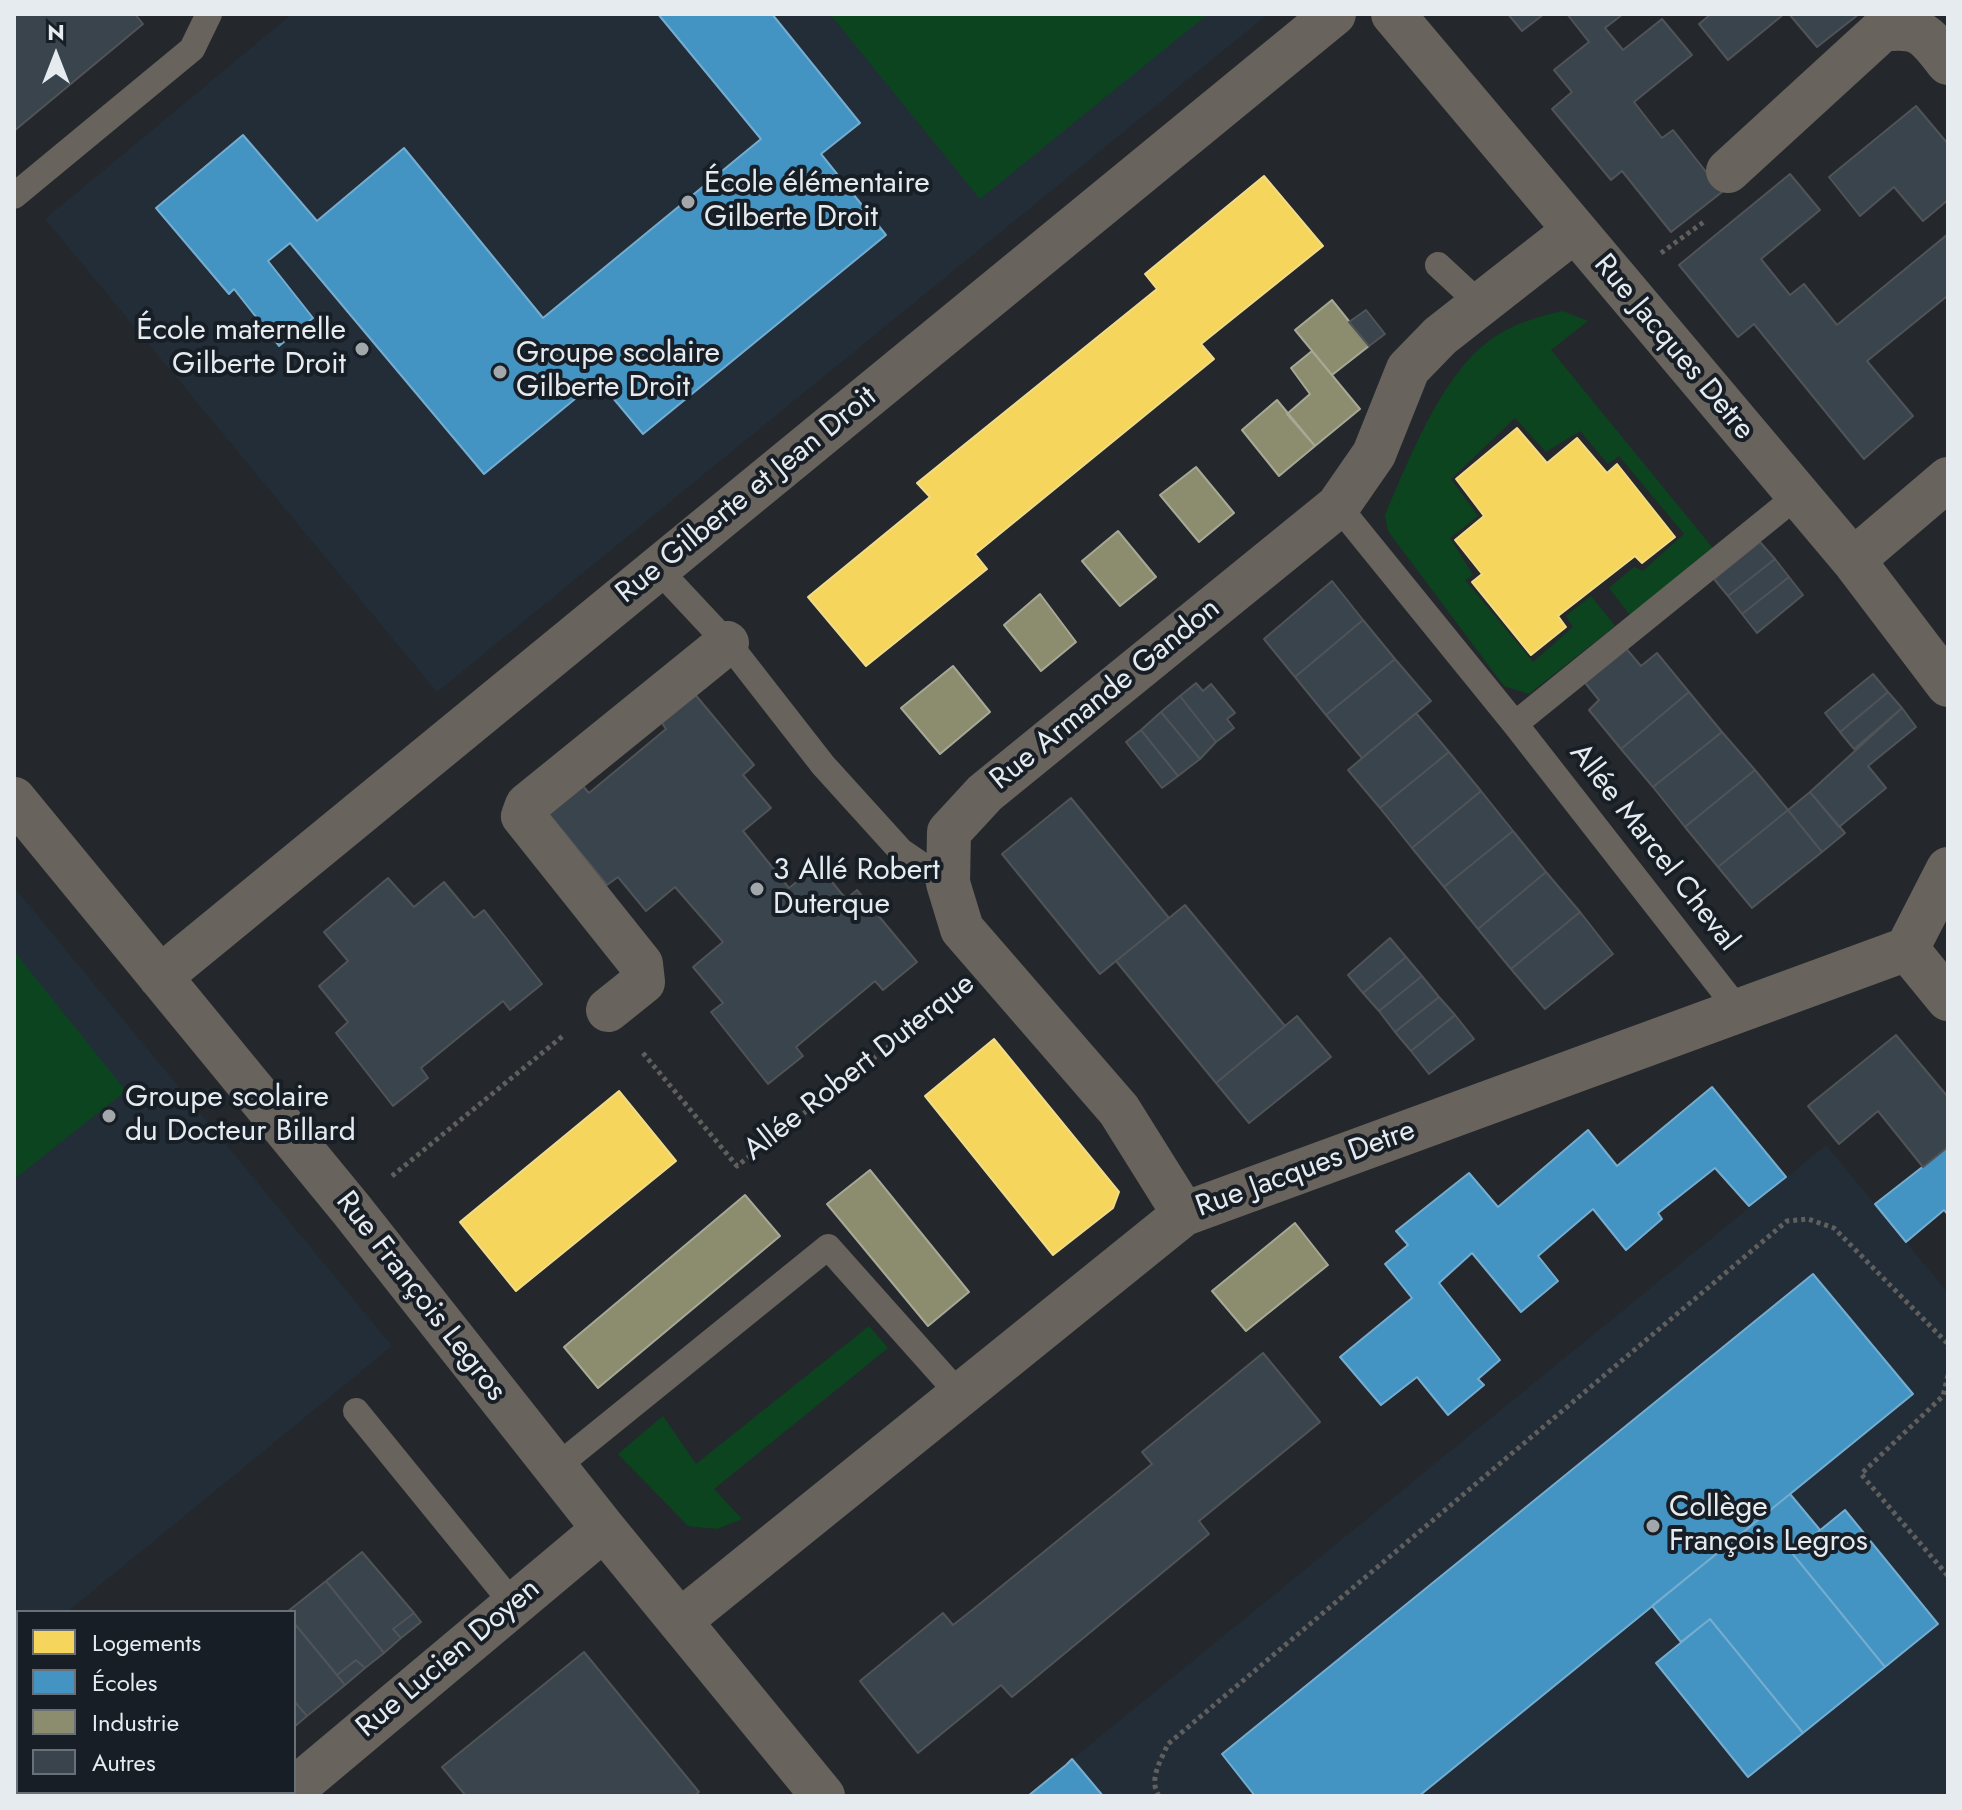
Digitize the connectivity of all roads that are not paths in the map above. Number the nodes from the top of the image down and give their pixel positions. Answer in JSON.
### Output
{"nodes":[{"id":1,"x":209,"y":14,"type":"edge"},
{"id":2,"x":1334,"y":14,"type":"edge"},
{"id":3,"x":1393,"y":14,"type":"edge"},
{"id":4,"x":1948,"y":63,"type":"edge"},
{"id":5,"x":1734,"y":165,"type":"road end"},
{"id":6,"x":14,"y":196,"type":"edge"},
{"id":7,"x":1574,"y":231,"type":"junction"},
{"id":8,"x":1438,"y":265,"type":"dead end"},
{"id":9,"x":1480,"y":304,"type":"junction"},
{"id":10,"x":1948,"y":479,"type":"edge"},
{"id":11,"x":1798,"y":495,"type":"junction"},
{"id":12,"x":1338,"y":506,"type":"junction"},
{"id":13,"x":1853,"y":560,"type":"junction"},
{"id":14,"x":658,"y":569,"type":"junction"},
{"id":15,"x":727,"y":643,"type":"junction"},
{"id":16,"x":1948,"y":685,"type":"edge"},
{"id":17,"x":1515,"y":724,"type":"junction"},
{"id":18,"x":14,"y":799,"type":"edge"},
{"id":19,"x":1948,"y":869,"type":"edge"},
{"id":20,"x":948,"y":883,"type":"junction"},
{"id":21,"x":1907,"y":949,"type":"junction"},
{"id":22,"x":160,"y":977,"type":"junction"},
{"id":23,"x":1948,"y":999,"type":"edge"},
{"id":24,"x":608,"y":1010,"type":"road end"},
{"id":25,"x":1740,"y":1012,"type":"junction"},
{"id":26,"x":1184,"y":1214,"type":"junction"},
{"id":27,"x":960,"y":1395,"type":"junction"},
{"id":28,"x":356,"y":1411,"type":"dead end"},
{"id":29,"x":555,"y":1468,"type":"junction"},
{"id":30,"x":604,"y":1529,"type":"junction"},
{"id":31,"x":514,"y":1605,"type":"junction"},
{"id":32,"x":680,"y":1621,"type":"junction"},
{"id":33,"x":296,"y":1788,"type":"edge"},
{"id":34,"x":823,"y":1796,"type":"edge"}],
"edges":[{"from":1,"to":6,"type":"lane"},
{"from":2,"to":14,"type":"street","name":"Rue Gilberte et Jean Droit"},
{"from":3,"to":7,"type":"street","name":"Rue Jacques Detre"},
{"from":4,"to":5,"type":"street"},
{"from":7,"to":9,"type":"street","name":"Rue Armande Gandon"},
{"from":7,"to":11,"type":"street","name":"Rue Jacques Detre"},
{"from":8,"to":9,"type":"lane"},
{"from":9,"to":12,"type":"street","name":"Rue Armande Gandon"},
{"from":10,"to":13,"type":"street"},
{"from":11,"to":13,"type":"street","name":"Rue Jacques Detre"},
{"from":11,"to":17,"type":"lane"},
{"from":12,"to":17,"type":"lane","name":"Allée Marcel Cheval"},
{"from":12,"to":20,"type":"street","name":"Rue Armande Gandon"},
{"from":13,"to":16,"type":"street","name":"Rue Jacques Detre"},
{"from":14,"to":15,"type":"lane"},
{"from":14,"to":22,"type":"street","name":"Rue Gilberte et Jean Droit"},
{"from":15,"to":20,"type":"lane"},
{"from":15,"to":24,"type":"street"},
{"from":17,"to":25,"type":"lane","name":"Allée Marcel Cheval"},
{"from":18,"to":22,"type":"street","name":"Rue François Legros"},
{"from":19,"to":21,"type":"street"},
{"from":20,"to":26,"type":"street","name":"Rue Armande Gandon"},
{"from":21,"to":23,"type":"street"},
{"from":21,"to":25,"type":"street","name":"Rue Jacques Detre"},
{"from":22,"to":29,"type":"street","name":"Rue François Legros"},
{"from":25,"to":26,"type":"street","name":"Rue Jacques Detre"},
{"from":26,"to":27,"type":"street","name":"Rue Jacques Detre"},
{"from":27,"to":29,"type":"lane"},
{"from":27,"to":32,"type":"street","name":"Rue Jacques Detre"},
{"from":28,"to":31,"type":"lane"},
{"from":29,"to":30,"type":"street","name":"Rue François Legros"},
{"from":30,"to":31,"type":"street","name":"Rue Lucien Doyen"},
{"from":30,"to":32,"type":"street","name":"Rue François Legros"},
{"from":31,"to":33,"type":"street","name":"Rue Lucien Doyen"},
{"from":32,"to":34,"type":"street","name":"Rue François Legros"}]}
